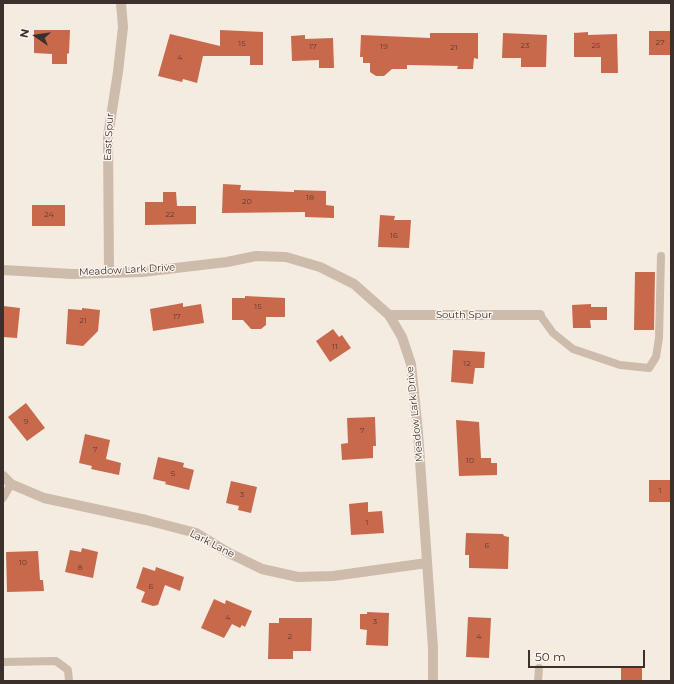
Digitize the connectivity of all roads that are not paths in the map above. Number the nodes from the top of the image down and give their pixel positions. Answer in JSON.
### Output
{"nodes":[{"id":1,"x":121,"y":3,"type":"edge"},
{"id":2,"x":661,"y":256,"type":"dead end"},
{"id":3,"x":3,"y":270,"type":"edge"},
{"id":4,"x":109,"y":273,"type":"junction"},
{"id":5,"x":389,"y":314,"type":"junction"},
{"id":6,"x":540,"y":315,"type":"joint"},
{"id":7,"x":3,"y":476,"type":"edge"},
{"id":8,"x":11,"y":484,"type":"junction"},
{"id":9,"x":3,"y":498,"type":"edge"},
{"id":10,"x":427,"y":563,"type":"junction"},
{"id":11,"x":3,"y":662,"type":"edge"},
{"id":12,"x":538,"y":668,"type":"dead end"},
{"id":13,"x":69,"y":681,"type":"edge"},
{"id":14,"x":433,"y":681,"type":"edge"},
{"id":15,"x":538,"y":681,"type":"edge"}],
"edges":[{"from":1,"to":4,"type":"street","name":"East Spur"},
{"from":2,"to":6,"type":"lane"},
{"from":3,"to":4,"type":"street","name":"Meadow Lark Drive"},
{"from":4,"to":5,"type":"street","name":"Meadow Lark Drive"},
{"from":5,"to":6,"type":"street","name":"South Spur"},
{"from":5,"to":10,"type":"street","name":"Meadow Lark Drive"},
{"from":7,"to":8,"type":"street","name":"Lark Lane"},
{"from":8,"to":9,"type":"lane"},
{"from":8,"to":10,"type":"street","name":"Lark Lane"},
{"from":10,"to":14,"type":"street","name":"Meadow Lark Drive"},
{"from":11,"to":13,"type":"lane"},
{"from":12,"to":15,"type":"lane"}]}
